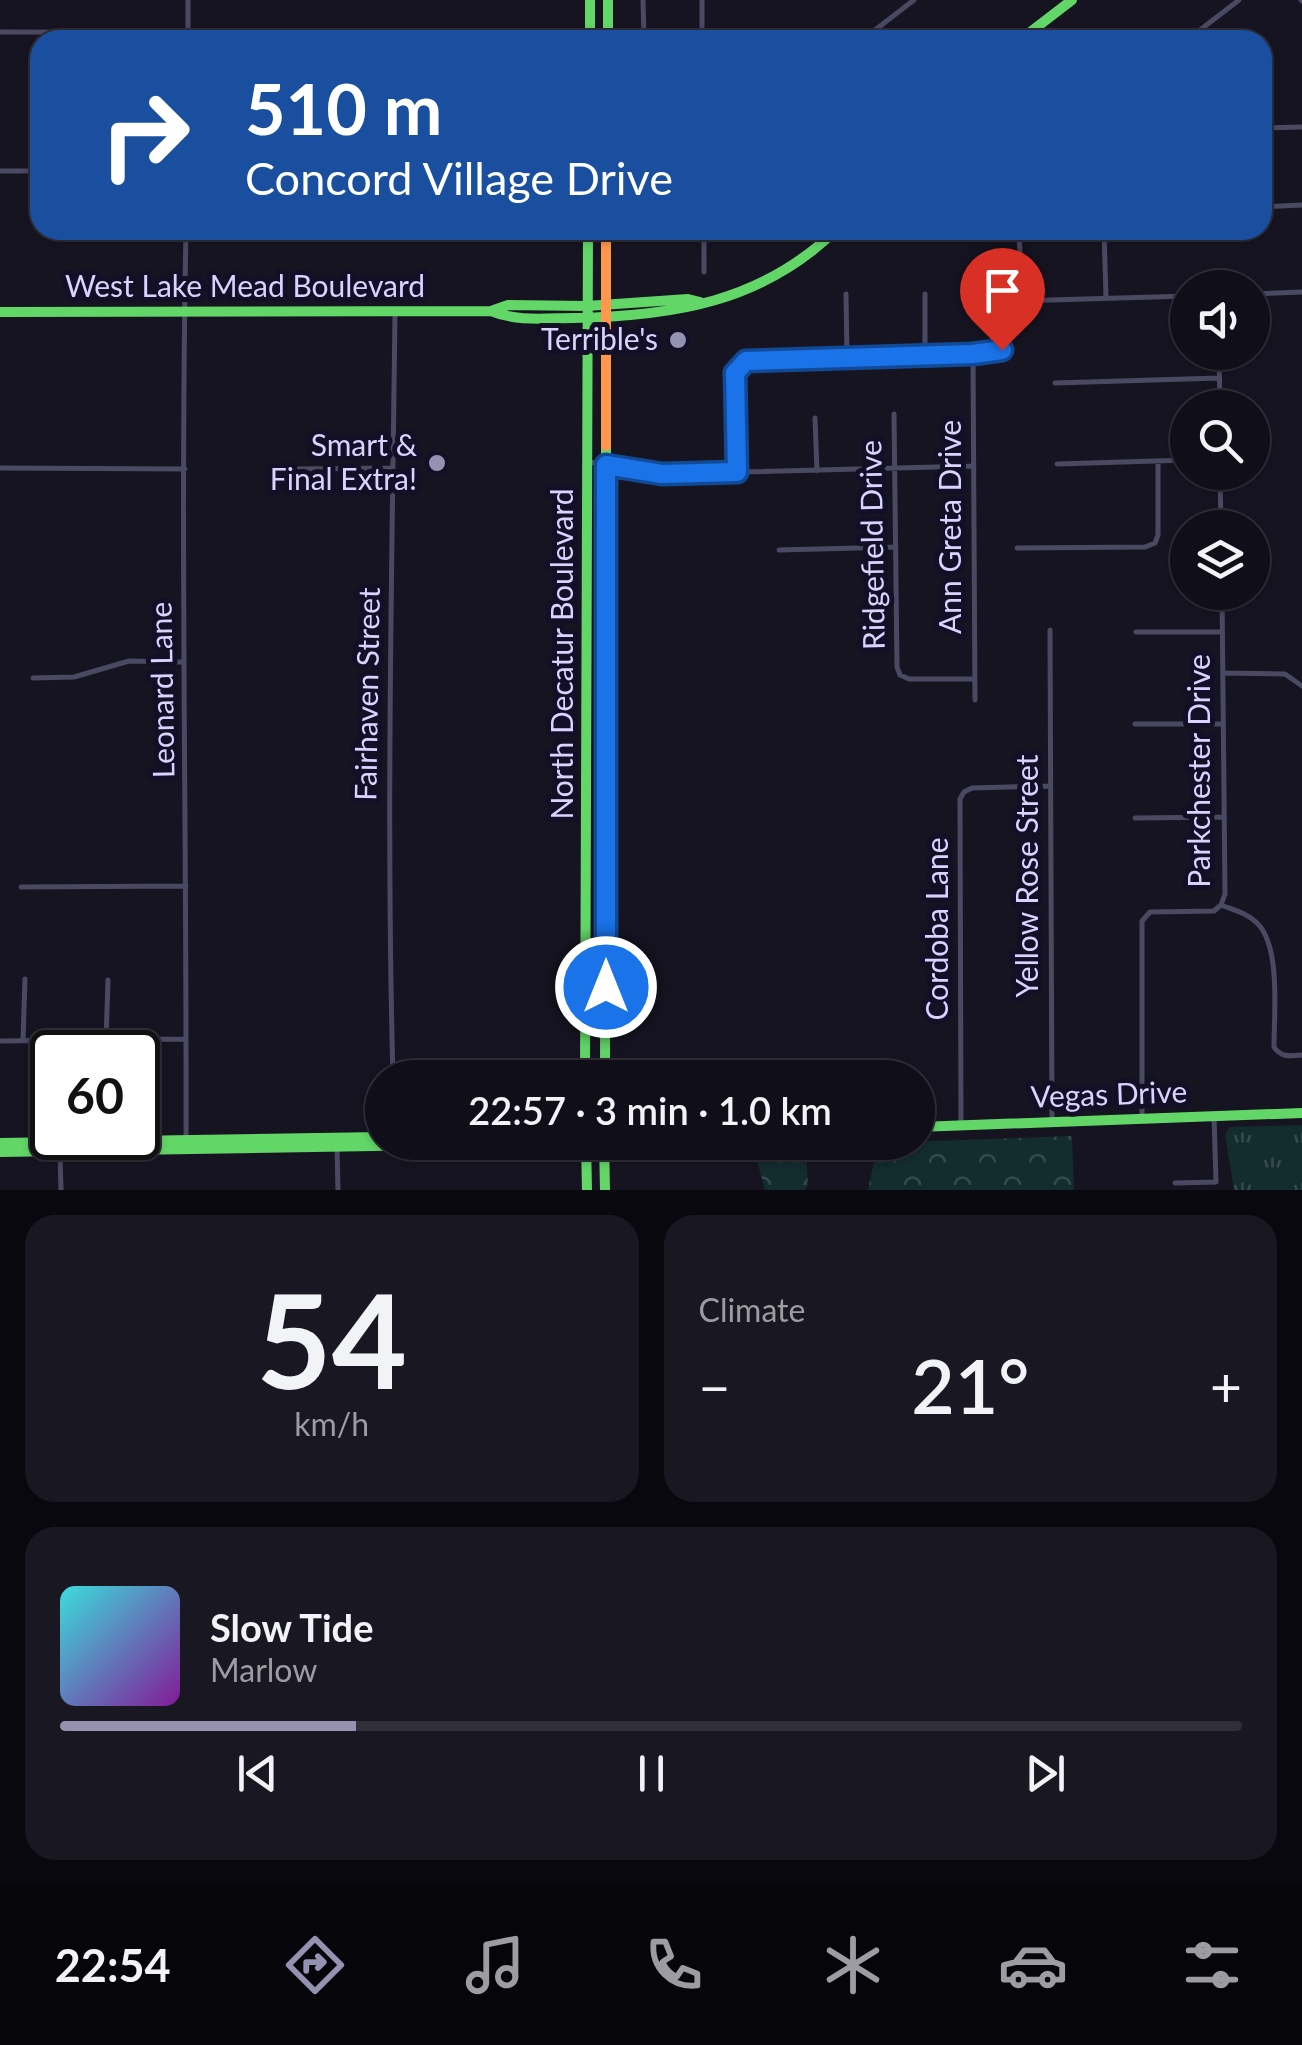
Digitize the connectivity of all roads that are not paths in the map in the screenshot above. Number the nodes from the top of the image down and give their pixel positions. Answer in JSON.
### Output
{"nodes":[{"id":1,"x":188,"y":0,"type":"edge"},
{"id":2,"x":590,"y":0,"type":"edge"},
{"id":3,"x":608,"y":0,"type":"edge"},
{"id":4,"x":643,"y":0,"type":"edge"},
{"id":5,"x":702,"y":0,"type":"edge"},
{"id":6,"x":914,"y":0,"type":"edge"},
{"id":7,"x":1072,"y":0,"type":"edge"},
{"id":8,"x":1239,"y":0,"type":"edge"},
{"id":9,"x":188,"y":30,"type":"edge"},
{"id":10,"x":590,"y":30,"type":"edge"},
{"id":11,"x":608,"y":30,"type":"edge"},
{"id":12,"x":644,"y":30,"type":"edge"},
{"id":13,"x":702,"y":30,"type":"edge"},
{"id":14,"x":875,"y":30,"type":"edge"},
{"id":15,"x":1033,"y":30,"type":"edge"},
{"id":16,"x":1200,"y":30,"type":"edge"},
{"id":17,"x":0,"y":32,"type":"edge"},
{"id":18,"x":30,"y":33,"type":"edge"},
{"id":19,"x":1302,"y":127,"type":"edge"},
{"id":20,"x":1272,"y":128,"type":"edge"},
{"id":21,"x":0,"y":171,"type":"edge"},
{"id":22,"x":30,"y":171,"type":"edge"},
{"id":23,"x":1302,"y":205,"type":"edge"},
{"id":24,"x":1272,"y":206,"type":"edge"},
{"id":25,"x":186,"y":240,"type":"edge"},
{"id":26,"x":588,"y":240,"type":"edge"},
{"id":27,"x":606,"y":240,"type":"edge"},
{"id":28,"x":704,"y":240,"type":"edge"},
{"id":29,"x":826,"y":240,"type":"edge"},
{"id":30,"x":1019,"y":240,"type":"edge"},
{"id":31,"x":1104,"y":240,"type":"edge"},
{"id":32,"x":704,"y":272,"type":"dead end"},
{"id":33,"x":1302,"y":292,"type":"edge"},
{"id":34,"x":1270,"y":293,"type":"edge"},
{"id":35,"x":846,"y":294,"type":"dead end"},
{"id":36,"x":925,"y":294,"type":"dead end"},
{"id":37,"x":1170,"y":296,"type":"edge"},
{"id":38,"x":1106,"y":298,"type":"junction"},
{"id":39,"x":1022,"y":301,"type":"junction"},
{"id":40,"x":0,"y":312,"type":"edge"},
{"id":41,"x":396,"y":312,"type":"junction"},
{"id":42,"x":587,"y":312,"type":"junction"},
{"id":43,"x":604,"y":312,"type":"junction"},
{"id":44,"x":185,"y":313,"type":"junction"},
{"id":45,"x":973,"y":354,"type":"junction"},
{"id":46,"x":925,"y":355,"type":"junction"},
{"id":47,"x":847,"y":358,"type":"junction"},
{"id":48,"x":1220,"y":370,"type":"edge"},
{"id":49,"x":1220,"y":378,"type":"junction"},
{"id":50,"x":1055,"y":383,"type":"dead end"},
{"id":51,"x":1220,"y":390,"type":"edge"},
{"id":52,"x":894,"y":414,"type":"dead end"},
{"id":53,"x":815,"y":418,"type":"dead end"},
{"id":54,"x":1158,"y":461,"type":"junction"},
{"id":55,"x":1170,"y":461,"type":"edge"},
{"id":56,"x":589,"y":462,"type":"junction"},
{"id":57,"x":1057,"y":464,"type":"dead end"},
{"id":58,"x":606,"y":465,"type":"junction"},
{"id":59,"x":974,"y":466,"type":"junction"},
{"id":60,"x":0,"y":468,"type":"edge"},
{"id":61,"x":393,"y":468,"type":"junction"},
{"id":62,"x":185,"y":469,"type":"junction"},
{"id":63,"x":298,"y":469,"type":"dead end"},
{"id":64,"x":896,"y":469,"type":"junction"},
{"id":65,"x":817,"y":471,"type":"junction"},
{"id":66,"x":737,"y":472,"type":"junction"},
{"id":67,"x":896,"y":547,"type":"junction"},
{"id":68,"x":1017,"y":548,"type":"dead end"},
{"id":69,"x":779,"y":550,"type":"dead end"},
{"id":70,"x":1222,"y":610,"type":"edge"},
{"id":71,"x":587,"y":620,"type":"junction"},
{"id":72,"x":608,"y":620,"type":"junction"},
{"id":73,"x":1050,"y":630,"type":"dead end"},
{"id":74,"x":1136,"y":632,"type":"dead end"},
{"id":75,"x":1222,"y":632,"type":"junction"},
{"id":76,"x":183,"y":662,"type":"junction"},
{"id":77,"x":1222,"y":673,"type":"junction"},
{"id":78,"x":33,"y":678,"type":"dead end"},
{"id":79,"x":975,"y":679,"type":"junction"},
{"id":80,"x":1302,"y":686,"type":"edge"},
{"id":81,"x":974,"y":700,"type":"dead end"},
{"id":82,"x":1135,"y":724,"type":"dead end"},
{"id":83,"x":1223,"y":724,"type":"junction"},
{"id":84,"x":606,"y":780,"type":"junction"},
{"id":85,"x":588,"y":781,"type":"junction"},
{"id":86,"x":1050,"y":786,"type":"junction"},
{"id":87,"x":1224,"y":817,"type":"junction"},
{"id":88,"x":1135,"y":818,"type":"dead end"},
{"id":89,"x":186,"y":886,"type":"junction"},
{"id":90,"x":21,"y":887,"type":"dead end"},
{"id":91,"x":1222,"y":904,"type":"junction"},
{"id":92,"x":585,"y":972,"type":"junction"},
{"id":93,"x":606,"y":972,"type":"junction"},
{"id":94,"x":25,"y":979,"type":"dead end"},
{"id":95,"x":108,"y":980,"type":"dead end"},
{"id":96,"x":106,"y":1030,"type":"edge"},
{"id":97,"x":186,"y":1038,"type":"junction"},
{"id":98,"x":160,"y":1039,"type":"edge"},
{"id":99,"x":23,"y":1040,"type":"junction"},
{"id":100,"x":30,"y":1040,"type":"edge"},
{"id":101,"x":0,"y":1041,"type":"edge"},
{"id":102,"x":1302,"y":1055,"type":"edge"},
{"id":103,"x":393,"y":1060,"type":"edge"},
{"id":104,"x":586,"y":1060,"type":"edge"},
{"id":105,"x":605,"y":1060,"type":"edge"},
{"id":106,"x":1302,"y":1113,"type":"edge"},
{"id":107,"x":1214,"y":1116,"type":"junction"},
{"id":108,"x":1142,"y":1119,"type":"junction"},
{"id":109,"x":1052,"y":1122,"type":"junction"},
{"id":110,"x":960,"y":1126,"type":"junction"},
{"id":111,"x":935,"y":1127,"type":"edge"},
{"id":112,"x":365,"y":1140,"type":"edge"},
{"id":113,"x":337,"y":1143,"type":"junction"},
{"id":114,"x":365,"y":1143,"type":"edge"},
{"id":115,"x":160,"y":1145,"type":"edge"},
{"id":116,"x":186,"y":1145,"type":"junction"},
{"id":117,"x":160,"y":1146,"type":"edge"},
{"id":118,"x":30,"y":1147,"type":"edge"},
{"id":119,"x":1,"y":1148,"type":"edge"},
{"id":120,"x":60,"y":1160,"type":"edge"},
{"id":121,"x":586,"y":1160,"type":"edge"},
{"id":122,"x":604,"y":1160,"type":"edge"},
{"id":123,"x":1175,"y":1183,"type":"dead end"},
{"id":124,"x":62,"y":1190,"type":"edge"},
{"id":125,"x":338,"y":1190,"type":"edge"},
{"id":126,"x":587,"y":1190,"type":"edge"},
{"id":127,"x":605,"y":1190,"type":"edge"}],
"edges":[{"from":1,"to":9,"type":"street"},
{"from":2,"to":10,"type":"main road"},
{"from":3,"to":11,"type":"main road"},
{"from":4,"to":12,"type":"street"},
{"from":5,"to":13,"type":"street"},
{"from":6,"to":14,"type":"street"},
{"from":7,"to":15,"type":"main road"},
{"from":8,"to":16,"type":"street"},
{"from":17,"to":18,"type":"street"},
{"from":19,"to":20,"type":"street"},
{"from":21,"to":22,"type":"street"},
{"from":23,"to":24,"type":"street"},
{"from":25,"to":44,"type":"street","name":"Leonard Lane"},
{"from":26,"to":42,"type":"main road","name":"North Decatur Boulevard"},
{"from":27,"to":43,"type":"main road","name":"North Decatur Boulevard"},
{"from":28,"to":32,"type":"street"},
{"from":29,"to":43,"type":"main road","name":"West Lake Mead Boulevard"},
{"from":30,"to":39,"type":"street"},
{"from":31,"to":38,"type":"street"},
{"from":33,"to":34,"type":"street"},
{"from":35,"to":47,"type":"street"},
{"from":36,"to":46,"type":"street"},
{"from":37,"to":38,"type":"street"},
{"from":38,"to":39,"type":"street"},
{"from":39,"to":45,"type":"street"},
{"from":40,"to":44,"type":"main road","name":"West Lake Mead Boulevard"},
{"from":41,"to":42,"type":"main road","name":"West Lake Mead Boulevard"},
{"from":41,"to":44,"type":"main road","name":"West Lake Mead Boulevard"},
{"from":41,"to":61,"type":"street","name":"Fairhaven Street"},
{"from":42,"to":43,"type":"main road","name":"West Lake Mead Boulevard"},
{"from":42,"to":56,"type":"main road","name":"North Decatur Boulevard"},
{"from":43,"to":58,"type":"main road","name":"North Decatur Boulevard"},
{"from":44,"to":62,"type":"street","name":"Leonard Lane"},
{"from":45,"to":46,"type":"street"},
{"from":45,"to":59,"type":"street","name":"Ann Greta Drive"},
{"from":46,"to":47,"type":"street"},
{"from":47,"to":66,"type":"street"},
{"from":48,"to":49,"type":"street"},
{"from":49,"to":50,"type":"street"},
{"from":49,"to":51,"type":"street"},
{"from":52,"to":64,"type":"street","name":"Ridgefield Drive"},
{"from":53,"to":65,"type":"street"},
{"from":54,"to":55,"type":"street"},
{"from":54,"to":57,"type":"street"},
{"from":54,"to":68,"type":"street"},
{"from":56,"to":58,"type":"street"},
{"from":56,"to":71,"type":"main road","name":"North Decatur Boulevard"},
{"from":58,"to":66,"type":"street"},
{"from":58,"to":72,"type":"main road","name":"North Decatur Boulevard"},
{"from":59,"to":64,"type":"street"},
{"from":59,"to":79,"type":"street","name":"Ann Greta Drive"},
{"from":60,"to":62,"type":"street"},
{"from":61,"to":63,"type":"street"},
{"from":61,"to":103,"type":"street","name":"Fairhaven Street"},
{"from":62,"to":76,"type":"street","name":"Leonard Lane"},
{"from":64,"to":65,"type":"street"},
{"from":64,"to":67,"type":"street","name":"Ridgefield Drive"},
{"from":65,"to":66,"type":"street"},
{"from":67,"to":69,"type":"street"},
{"from":67,"to":79,"type":"street","name":"Ridgefield Drive"},
{"from":70,"to":75,"type":"street","name":"Parkchester Drive"},
{"from":71,"to":72,"type":"main road"},
{"from":71,"to":85,"type":"main road","name":"North Decatur Boulevard"},
{"from":72,"to":84,"type":"main road","name":"North Decatur Boulevard"},
{"from":73,"to":86,"type":"street","name":"Yellow Rose Street"},
{"from":74,"to":75,"type":"street"},
{"from":75,"to":77,"type":"street","name":"Parkchester Drive"},
{"from":76,"to":78,"type":"street"},
{"from":76,"to":89,"type":"street","name":"Leonard Lane"},
{"from":77,"to":80,"type":"street"},
{"from":77,"to":83,"type":"street","name":"Parkchester Drive"},
{"from":79,"to":81,"type":"street","name":"Ann Greta Drive"},
{"from":82,"to":83,"type":"street"},
{"from":83,"to":87,"type":"street","name":"Parkchester Drive"},
{"from":84,"to":85,"type":"main road"},
{"from":84,"to":93,"type":"main road","name":"North Decatur Boulevard"},
{"from":85,"to":92,"type":"main road","name":"North Decatur Boulevard"},
{"from":86,"to":109,"type":"street","name":"Yellow Rose Street"},
{"from":86,"to":110,"type":"street","name":"Cordoba Lane"},
{"from":87,"to":88,"type":"street"},
{"from":87,"to":91,"type":"street","name":"Parkchester Drive"},
{"from":89,"to":90,"type":"street"},
{"from":89,"to":97,"type":"street","name":"Leonard Lane"},
{"from":91,"to":102,"type":"street"},
{"from":91,"to":108,"type":"street","name":"Parkchester Drive"},
{"from":92,"to":93,"type":"main road"},
{"from":92,"to":104,"type":"main road","name":"North Decatur Boulevard"},
{"from":93,"to":105,"type":"main road","name":"North Decatur Boulevard"},
{"from":94,"to":99,"type":"street"},
{"from":95,"to":96,"type":"street"},
{"from":97,"to":98,"type":"street"},
{"from":97,"to":116,"type":"street","name":"Leonard Lane"},
{"from":99,"to":100,"type":"street"},
{"from":99,"to":101,"type":"street"},
{"from":106,"to":107,"type":"main road","name":"Vegas Drive"},
{"from":107,"to":108,"type":"main road","name":"Vegas Drive"},
{"from":107,"to":123,"type":"street"},
{"from":108,"to":109,"type":"main road","name":"Vegas Drive"},
{"from":109,"to":110,"type":"main road","name":"Vegas Drive"},
{"from":110,"to":111,"type":"main road","name":"Vegas Drive"},
{"from":112,"to":113,"type":"main road"},
{"from":113,"to":114,"type":"main road"},
{"from":113,"to":116,"type":"main road"},
{"from":113,"to":125,"type":"street"},
{"from":115,"to":116,"type":"main road"},
{"from":116,"to":117,"type":"main road"},
{"from":118,"to":119,"type":"main road"},
{"from":120,"to":124,"type":"street"},
{"from":121,"to":126,"type":"main road"},
{"from":122,"to":127,"type":"main road"}]}
